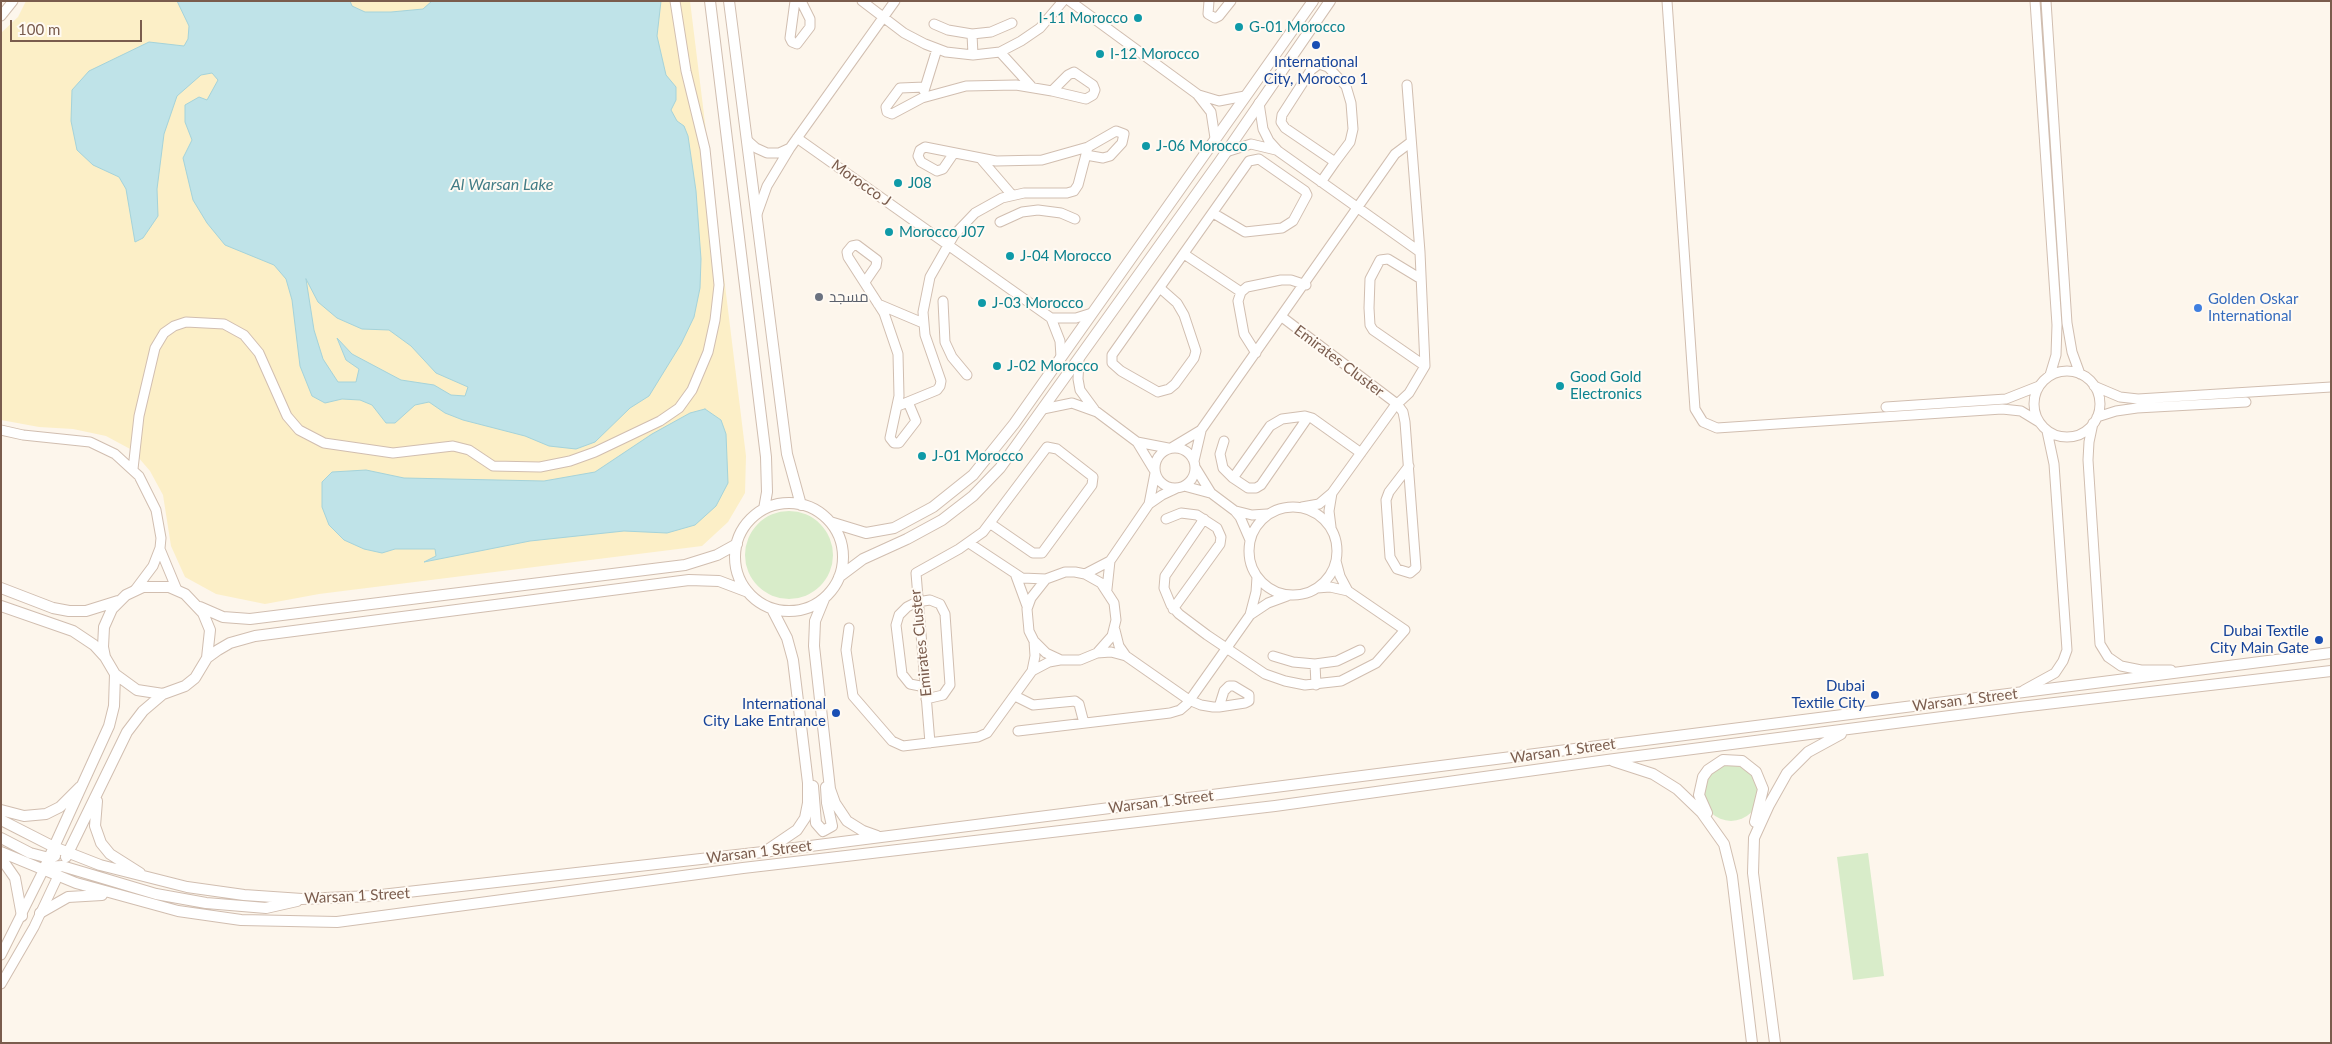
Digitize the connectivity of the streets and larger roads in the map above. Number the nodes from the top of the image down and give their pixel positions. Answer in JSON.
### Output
{"nodes":[{"id":1,"x":13,"y":1,"type":"edge"},
{"id":2,"x":675,"y":1,"type":"edge"},
{"id":3,"x":710,"y":1,"type":"edge"},
{"id":4,"x":730,"y":1,"type":"edge"},
{"id":5,"x":862,"y":1,"type":"edge"},
{"id":6,"x":895,"y":1,"type":"edge"},
{"id":7,"x":1063,"y":1,"type":"edge"},
{"id":8,"x":1070,"y":1,"type":"edge"},
{"id":9,"x":1209,"y":1,"type":"edge"},
{"id":10,"x":1231,"y":1,"type":"edge"},
{"id":11,"x":1330,"y":1,"type":"edge"},
{"id":12,"x":1667,"y":1,"type":"edge"},
{"id":13,"x":2035,"y":1,"type":"edge"},
{"id":14,"x":2046,"y":1,"type":"edge"},
{"id":15,"x":1310,"y":6,"type":"edge"},
{"id":16,"x":1,"y":16,"type":"edge"},
{"id":17,"x":883,"y":18,"type":"junction"},
{"id":18,"x":1012,"y":23,"type":"dead end"},
{"id":19,"x":934,"y":24,"type":"dead end"},
{"id":20,"x":972,"y":34,"type":"junction"},
{"id":21,"x":1299,"y":44,"type":"junction"},
{"id":22,"x":937,"y":49,"type":"junction"},
{"id":23,"x":1000,"y":52,"type":"junction"},
{"id":24,"x":973,"y":55,"type":"junction"},
{"id":25,"x":1407,"y":85,"type":"dead end"},
{"id":26,"x":1031,"y":86,"type":"junction"},
{"id":27,"x":925,"y":87,"type":"junction"},
{"id":28,"x":1052,"y":91,"type":"dead end"},
{"id":29,"x":1197,"y":94,"type":"junction"},
{"id":30,"x":1245,"y":96,"type":"junction"},
{"id":31,"x":922,"y":98,"type":"junction"},
{"id":32,"x":1259,"y":103,"type":"junction"},
{"id":33,"x":797,"y":138,"type":"junction"},
{"id":34,"x":1215,"y":138,"type":"junction"},
{"id":35,"x":747,"y":140,"type":"junction"},
{"id":36,"x":1411,"y":142,"type":"junction"},
{"id":37,"x":790,"y":148,"type":"junction"},
{"id":38,"x":1278,"y":151,"type":"junction"},
{"id":39,"x":1226,"y":152,"type":"junction"},
{"id":40,"x":954,"y":153,"type":"dead end"},
{"id":41,"x":981,"y":159,"type":"junction"},
{"id":42,"x":1335,"y":162,"type":"junction"},
{"id":43,"x":1321,"y":182,"type":"junction"},
{"id":44,"x":1036,"y":192,"type":"junction"},
{"id":45,"x":1012,"y":194,"type":"junction"},
{"id":46,"x":1358,"y":208,"type":"junction"},
{"id":47,"x":1038,"y":210,"type":"junction"},
{"id":48,"x":1213,"y":213,"type":"junction"},
{"id":49,"x":757,"y":216,"type":"junction"},
{"id":50,"x":1075,"y":218,"type":"dead end"},
{"id":51,"x":1000,"y":222,"type":"dead end"},
{"id":52,"x":948,"y":244,"type":"junction"},
{"id":53,"x":1420,"y":252,"type":"junction"},
{"id":54,"x":1184,"y":254,"type":"junction"},
{"id":55,"x":1421,"y":279,"type":"junction"},
{"id":56,"x":865,"y":282,"type":"dead end"},
{"id":57,"x":1306,"y":284,"type":"junction"},
{"id":58,"x":1160,"y":288,"type":"junction"},
{"id":59,"x":1241,"y":292,"type":"junction"},
{"id":60,"x":943,"y":300,"type":"dead end"},
{"id":61,"x":878,"y":304,"type":"junction"},
{"id":62,"x":1092,"y":313,"type":"junction"},
{"id":63,"x":1282,"y":317,"type":"junction"},
{"id":64,"x":1051,"y":318,"type":"junction"},
{"id":65,"x":923,"y":323,"type":"junction"},
{"id":66,"x":2068,"y":330,"type":"junction"},
{"id":67,"x":2057,"y":331,"type":"junction"},
{"id":68,"x":945,"y":342,"type":"junction"},
{"id":69,"x":928,"y":347,"type":"junction"},
{"id":70,"x":1256,"y":353,"type":"junction"},
{"id":71,"x":1061,"y":357,"type":"junction"},
{"id":72,"x":1079,"y":361,"type":"junction"},
{"id":73,"x":1424,"y":366,"type":"junction"},
{"id":74,"x":2080,"y":374,"type":"junction"},
{"id":75,"x":967,"y":375,"type":"dead end"},
{"id":76,"x":2050,"y":375,"type":"junction"},
{"id":77,"x":2039,"y":386,"type":"junction"},
{"id":78,"x":2094,"y":386,"type":"junction"},
{"id":79,"x":2331,"y":387,"type":"edge"},
{"id":80,"x":908,"y":402,"type":"junction"},
{"id":81,"x":2246,"y":402,"type":"dead end"},
{"id":82,"x":1396,"y":404,"type":"junction"},
{"id":83,"x":898,"y":406,"type":"junction"},
{"id":84,"x":1886,"y":407,"type":"dead end"},
{"id":85,"x":1043,"y":409,"type":"junction"},
{"id":86,"x":1097,"y":412,"type":"junction"},
{"id":87,"x":1308,"y":417,"type":"junction"},
{"id":88,"x":2095,"y":420,"type":"junction"},
{"id":89,"x":2039,"y":422,"type":"junction"},
{"id":90,"x":1,"y":430,"type":"edge"},
{"id":91,"x":1201,"y":430,"type":"junction"},
{"id":92,"x":2048,"y":431,"type":"junction"},
{"id":93,"x":1224,"y":441,"type":"dead end"},
{"id":94,"x":1137,"y":442,"type":"junction"},
{"id":95,"x":1170,"y":448,"type":"junction"},
{"id":96,"x":1361,"y":453,"type":"junction"},
{"id":97,"x":1194,"y":464,"type":"junction"},
{"id":98,"x":1408,"y":466,"type":"junction"},
{"id":99,"x":133,"y":469,"type":"junction"},
{"id":100,"x":1155,"y":471,"type":"junction"},
{"id":101,"x":1232,"y":478,"type":"junction"},
{"id":102,"x":1180,"y":487,"type":"junction"},
{"id":103,"x":1211,"y":493,"type":"junction"},
{"id":104,"x":1332,"y":493,"type":"junction"},
{"id":105,"x":1149,"y":504,"type":"junction"},
{"id":106,"x":801,"y":505,"type":"junction"},
{"id":107,"x":1302,"y":508,"type":"junction"},
{"id":108,"x":764,"y":509,"type":"junction"},
{"id":109,"x":1235,"y":511,"type":"junction"},
{"id":110,"x":1268,"y":514,"type":"junction"},
{"id":111,"x":1166,"y":519,"type":"dead end"},
{"id":112,"x":1204,"y":519,"type":"junction"},
{"id":113,"x":830,"y":522,"type":"junction"},
{"id":114,"x":991,"y":524,"type":"junction"},
{"id":115,"x":1331,"y":529,"type":"junction"},
{"id":116,"x":1250,"y":540,"type":"junction"},
{"id":117,"x":969,"y":543,"type":"junction"},
{"id":118,"x":736,"y":544,"type":"junction"},
{"id":119,"x":160,"y":548,"type":"junction"},
{"id":120,"x":1336,"y":560,"type":"junction"},
{"id":121,"x":1110,"y":561,"type":"junction"},
{"id":122,"x":1085,"y":574,"type":"junction"},
{"id":123,"x":1016,"y":576,"type":"junction"},
{"id":124,"x":839,"y":577,"type":"junction"},
{"id":125,"x":1257,"y":577,"type":"junction"},
{"id":126,"x":1046,"y":579,"type":"junction"},
{"id":127,"x":1,"y":588,"type":"edge"},
{"id":128,"x":1317,"y":588,"type":"junction"},
{"id":129,"x":1107,"y":589,"type":"junction"},
{"id":130,"x":135,"y":590,"type":"junction"},
{"id":131,"x":177,"y":590,"type":"junction"},
{"id":132,"x":1348,"y":591,"type":"junction"},
{"id":133,"x":748,"y":592,"type":"junction"},
{"id":134,"x":1288,"y":595,"type":"junction"},
{"id":135,"x":824,"y":598,"type":"junction"},
{"id":136,"x":119,"y":601,"type":"junction"},
{"id":137,"x":917,"y":602,"type":"junction"},
{"id":138,"x":198,"y":605,"type":"junction"},
{"id":139,"x":1,"y":606,"type":"edge"},
{"id":140,"x":772,"y":609,"type":"junction"},
{"id":141,"x":1027,"y":609,"type":"junction"},
{"id":142,"x":1173,"y":609,"type":"junction"},
{"id":143,"x":1250,"y":615,"type":"junction"},
{"id":144,"x":848,"y":628,"type":"dead end"},
{"id":145,"x":1114,"y":628,"type":"junction"},
{"id":146,"x":1034,"y":641,"type":"junction"},
{"id":147,"x":1226,"y":648,"type":"junction"},
{"id":148,"x":1360,"y":650,"type":"dead end"},
{"id":149,"x":1096,"y":653,"type":"junction"},
{"id":150,"x":2331,"y":653,"type":"edge"},
{"id":151,"x":1126,"y":656,"type":"junction"},
{"id":152,"x":1273,"y":656,"type":"dead end"},
{"id":153,"x":105,"y":657,"type":"junction"},
{"id":154,"x":207,"y":658,"type":"junction"},
{"id":155,"x":1061,"y":660,"type":"junction"},
{"id":156,"x":1315,"y":664,"type":"junction"},
{"id":157,"x":2191,"y":670,"type":"junction"},
{"id":158,"x":1032,"y":671,"type":"junction"},
{"id":159,"x":2331,"y":671,"type":"edge"},
{"id":160,"x":115,"y":674,"type":"junction"},
{"id":161,"x":1316,"y":685,"type":"junction"},
{"id":162,"x":925,"y":687,"type":"junction"},
{"id":163,"x":163,"y":694,"type":"junction"},
{"id":164,"x":2014,"y":694,"type":"junction"},
{"id":165,"x":1015,"y":696,"type":"junction"},
{"id":166,"x":926,"y":699,"type":"junction"},
{"id":167,"x":1189,"y":700,"type":"junction"},
{"id":168,"x":1219,"y":707,"type":"dead end"},
{"id":169,"x":1084,"y":723,"type":"junction"},
{"id":170,"x":1856,"y":729,"type":"junction"},
{"id":171,"x":1018,"y":731,"type":"dead end"},
{"id":172,"x":930,"y":743,"type":"junction"},
{"id":173,"x":805,"y":757,"type":"junction"},
{"id":174,"x":1607,"y":760,"type":"junction"},
{"id":175,"x":828,"y":773,"type":"junction"},
{"id":176,"x":86,"y":781,"type":"junction"},
{"id":177,"x":98,"y":794,"type":"junction"},
{"id":178,"x":1,"y":810,"type":"edge"},
{"id":179,"x":1,"y":820,"type":"edge"},
{"id":180,"x":879,"y":837,"type":"junction"},
{"id":181,"x":1,"y":838,"type":"edge"},
{"id":182,"x":1754,"y":838,"type":"junction"},
{"id":183,"x":41,"y":840,"type":"junction"},
{"id":184,"x":1724,"y":844,"type":"junction"},
{"id":185,"x":54,"y":847,"type":"junction"},
{"id":186,"x":1,"y":852,"type":"edge"},
{"id":187,"x":763,"y":852,"type":"junction"},
{"id":188,"x":68,"y":853,"type":"junction"},
{"id":189,"x":37,"y":855,"type":"junction"},
{"id":190,"x":1,"y":858,"type":"edge"},
{"id":191,"x":49,"y":858,"type":"junction"},
{"id":192,"x":62,"y":866,"type":"junction"},
{"id":193,"x":73,"y":869,"type":"junction"},
{"id":194,"x":43,"y":871,"type":"junction"},
{"id":195,"x":58,"y":876,"type":"junction"},
{"id":196,"x":150,"y":879,"type":"junction"},
{"id":197,"x":73,"y":882,"type":"junction"},
{"id":198,"x":116,"y":895,"type":"junction"},
{"id":199,"x":302,"y":899,"type":"junction"},
{"id":200,"x":40,"y":913,"type":"junction"},
{"id":201,"x":22,"y":916,"type":"junction"},
{"id":202,"x":1,"y":956,"type":"edge"},
{"id":203,"x":1,"y":984,"type":"edge"},
{"id":204,"x":1752,"y":1043,"type":"edge"},
{"id":205,"x":1775,"y":1043,"type":"edge"}],
"edges":[{"from":1,"to":16,"type":"street"},
{"from":2,"to":99,"type":"street"},
{"from":3,"to":108,"type":"street"},
{"from":4,"to":35,"type":"street"},
{"from":5,"to":17,"type":"street"},
{"from":6,"to":17,"type":"street"},
{"from":7,"to":23,"type":"street"},
{"from":8,"to":29,"type":"street"},
{"from":9,"to":10,"type":"street"},
{"from":11,"to":21,"type":"street"},
{"from":12,"to":89,"type":"street"},
{"from":13,"to":67,"type":"street"},
{"from":14,"to":66,"type":"street"},
{"from":15,"to":21,"type":"street"},
{"from":15,"to":30,"type":"street"},
{"from":17,"to":22,"type":"street"},
{"from":17,"to":33,"type":"street"},
{"from":18,"to":20,"type":"street"},
{"from":19,"to":20,"type":"street"},
{"from":20,"to":24,"type":"street"},
{"from":21,"to":32,"type":"street"},
{"from":22,"to":24,"type":"street"},
{"from":22,"to":27,"type":"street"},
{"from":23,"to":24,"type":"street"},
{"from":23,"to":26,"type":"street"},
{"from":25,"to":36,"type":"street"},
{"from":26,"to":28,"type":"street"},
{"from":26,"to":31,"type":"street"},
{"from":27,"to":31,"type":"street"},
{"from":27,"to":31,"type":"street"},
{"from":29,"to":30,"type":"street"},
{"from":29,"to":34,"type":"street"},
{"from":30,"to":34,"type":"street"},
{"from":32,"to":38,"type":"street"},
{"from":32,"to":39,"type":"street"},
{"from":33,"to":37,"type":"street"},
{"from":33,"to":52,"type":"street","name":"Morocco J"},
{"from":34,"to":62,"type":"street"},
{"from":35,"to":37,"type":"street"},
{"from":35,"to":49,"type":"street"},
{"from":36,"to":46,"type":"street","name":"Emirates Cluster"},
{"from":36,"to":53,"type":"street"},
{"from":37,"to":49,"type":"street"},
{"from":38,"to":39,"type":"street"},
{"from":38,"to":43,"type":"street"},
{"from":39,"to":72,"type":"street"},
{"from":40,"to":41,"type":"street"},
{"from":41,"to":44,"type":"street"},
{"from":41,"to":45,"type":"street"},
{"from":42,"to":42,"type":"street"},
{"from":42,"to":43,"type":"street"},
{"from":43,"to":46,"type":"street"},
{"from":44,"to":45,"type":"street"},
{"from":44,"to":47,"type":"street"},
{"from":45,"to":52,"type":"street"},
{"from":46,"to":53,"type":"street"},
{"from":46,"to":57,"type":"street","name":"Emirates Cluster"},
{"from":47,"to":50,"type":"street"},
{"from":47,"to":51,"type":"street"},
{"from":48,"to":48,"type":"street"},
{"from":48,"to":54,"type":"street"},
{"from":49,"to":106,"type":"street"},
{"from":52,"to":64,"type":"street","name":"Morocco J"},
{"from":52,"to":65,"type":"street"},
{"from":53,"to":55,"type":"street"},
{"from":54,"to":58,"type":"street"},
{"from":54,"to":59,"type":"street"},
{"from":55,"to":73,"type":"street"},
{"from":55,"to":73,"type":"street"},
{"from":56,"to":61,"type":"street"},
{"from":57,"to":59,"type":"street"},
{"from":57,"to":63,"type":"street","name":"Emirates Cluster"},
{"from":58,"to":58,"type":"street"},
{"from":59,"to":70,"type":"street"},
{"from":60,"to":68,"type":"street"},
{"from":61,"to":65,"type":"street"},
{"from":61,"to":83,"type":"street"},
{"from":62,"to":64,"type":"street"},
{"from":62,"to":71,"type":"street"},
{"from":63,"to":70,"type":"street","name":"Emirates Cluster"},
{"from":63,"to":82,"type":"street","name":"Emirates Cluster"},
{"from":64,"to":71,"type":"street"},
{"from":65,"to":69,"type":"street"},
{"from":66,"to":67,"type":"street"},
{"from":66,"to":74,"type":"street"},
{"from":67,"to":76,"type":"street"},
{"from":68,"to":69,"type":"street"},
{"from":68,"to":75,"type":"street"},
{"from":69,"to":80,"type":"street"},
{"from":70,"to":91,"type":"street","name":"Emirates Cluster"},
{"from":71,"to":113,"type":"street"},
{"from":72,"to":85,"type":"street"},
{"from":72,"to":86,"type":"street"},
{"from":73,"to":82,"type":"street","name":"Emirates Cluster"},
{"from":74,"to":76,"type":"street"},
{"from":74,"to":78,"type":"street"},
{"from":76,"to":77,"type":"street"},
{"from":77,"to":84,"type":"street"},
{"from":77,"to":89,"type":"street"},
{"from":78,"to":79,"type":"street"},
{"from":78,"to":88,"type":"street"},
{"from":80,"to":83,"type":"street"},
{"from":80,"to":83,"type":"street"},
{"from":81,"to":88,"type":"street"},
{"from":82,"to":96,"type":"street","name":"Emirates Cluster"},
{"from":82,"to":98,"type":"street"},
{"from":85,"to":86,"type":"street"},
{"from":85,"to":124,"type":"street"},
{"from":86,"to":94,"type":"street"},
{"from":87,"to":96,"type":"street"},
{"from":87,"to":101,"type":"street"},
{"from":87,"to":101,"type":"street"},
{"from":88,"to":92,"type":"street"},
{"from":88,"to":157,"type":"street"},
{"from":89,"to":92,"type":"street"},
{"from":90,"to":99,"type":"street"},
{"from":91,"to":95,"type":"street","name":"Emirates Cluster"},
{"from":91,"to":97,"type":"street","name":"Emirates Cluster"},
{"from":92,"to":164,"type":"street"},
{"from":93,"to":101,"type":"street"},
{"from":94,"to":95,"type":"street"},
{"from":94,"to":100,"type":"street"},
{"from":95,"to":97,"type":"street"},
{"from":95,"to":100,"type":"street"},
{"from":96,"to":104,"type":"street","name":"Emirates Cluster"},
{"from":97,"to":102,"type":"street"},
{"from":97,"to":103,"type":"street"},
{"from":98,"to":98,"type":"street"},
{"from":99,"to":119,"type":"street"},
{"from":100,"to":102,"type":"street"},
{"from":100,"to":105,"type":"street"},
{"from":102,"to":103,"type":"street"},
{"from":102,"to":105,"type":"street"},
{"from":103,"to":109,"type":"street"},
{"from":104,"to":107,"type":"street","name":"Emirates Cluster"},
{"from":104,"to":115,"type":"street"},
{"from":105,"to":121,"type":"street"},
{"from":106,"to":108,"type":"street"},
{"from":106,"to":113,"type":"street"},
{"from":107,"to":110,"type":"street","name":"Emirates Cluster"},
{"from":107,"to":115,"type":"street"},
{"from":108,"to":118,"type":"street"},
{"from":109,"to":110,"type":"street","name":"Emirates Cluster"},
{"from":109,"to":116,"type":"street"},
{"from":110,"to":116,"type":"street"},
{"from":111,"to":112,"type":"street"},
{"from":112,"to":142,"type":"street"},
{"from":112,"to":142,"type":"street"},
{"from":113,"to":124,"type":"street"},
{"from":114,"to":114,"type":"street"},
{"from":114,"to":117,"type":"street"},
{"from":115,"to":120,"type":"street"},
{"from":116,"to":125,"type":"street"},
{"from":117,"to":123,"type":"street"},
{"from":117,"to":137,"type":"street","name":"Emirates Cluster"},
{"from":118,"to":133,"type":"street"},
{"from":118,"to":138,"type":"street"},
{"from":119,"to":130,"type":"street"},
{"from":119,"to":131,"type":"street"},
{"from":120,"to":128,"type":"street"},
{"from":120,"to":132,"type":"street"},
{"from":121,"to":122,"type":"street"},
{"from":121,"to":129,"type":"street"},
{"from":122,"to":126,"type":"street"},
{"from":122,"to":129,"type":"street"},
{"from":123,"to":126,"type":"street"},
{"from":123,"to":141,"type":"street"},
{"from":124,"to":135,"type":"street"},
{"from":125,"to":134,"type":"street"},
{"from":125,"to":143,"type":"street"},
{"from":126,"to":141,"type":"street"},
{"from":127,"to":136,"type":"street"},
{"from":128,"to":132,"type":"street"},
{"from":128,"to":134,"type":"street"},
{"from":129,"to":145,"type":"street"},
{"from":130,"to":131,"type":"street"},
{"from":130,"to":136,"type":"street"},
{"from":131,"to":138,"type":"street"},
{"from":132,"to":161,"type":"street"},
{"from":133,"to":140,"type":"street"},
{"from":133,"to":154,"type":"street"},
{"from":134,"to":143,"type":"street"},
{"from":135,"to":140,"type":"street"},
{"from":135,"to":175,"type":"street"},
{"from":136,"to":153,"type":"street"},
{"from":137,"to":162,"type":"street","name":"Emirates Cluster"},
{"from":137,"to":162,"type":"street"},
{"from":137,"to":166,"type":"street"},
{"from":138,"to":154,"type":"street"},
{"from":139,"to":153,"type":"street"},
{"from":140,"to":173,"type":"street"},
{"from":141,"to":146,"type":"street"},
{"from":142,"to":147,"type":"street"},
{"from":143,"to":147,"type":"street"},
{"from":144,"to":172,"type":"street"},
{"from":145,"to":149,"type":"street"},
{"from":145,"to":151,"type":"street"},
{"from":146,"to":155,"type":"street"},
{"from":146,"to":158,"type":"street"},
{"from":147,"to":161,"type":"street"},
{"from":147,"to":167,"type":"street"},
{"from":148,"to":156,"type":"street"},
{"from":149,"to":151,"type":"street"},
{"from":149,"to":155,"type":"street"},
{"from":150,"to":157,"type":"street","name":"Warsan 1 Street"},
{"from":151,"to":167,"type":"street"},
{"from":152,"to":156,"type":"street"},
{"from":153,"to":160,"type":"street"},
{"from":154,"to":163,"type":"street"},
{"from":155,"to":158,"type":"street"},
{"from":156,"to":161,"type":"street"},
{"from":157,"to":164,"type":"street","name":"Warsan 1 Street"},
{"from":158,"to":165,"type":"street"},
{"from":159,"to":170,"type":"street","name":"Warsan 1 Street"},
{"from":160,"to":163,"type":"street"},
{"from":160,"to":176,"type":"street"},
{"from":162,"to":166,"type":"street","name":"Emirates Cluster"},
{"from":163,"to":177,"type":"street"},
{"from":164,"to":180,"type":"street","name":"Warsan 1 Street"},
{"from":165,"to":169,"type":"street"},
{"from":165,"to":172,"type":"street"},
{"from":166,"to":172,"type":"street","name":"Emirates Cluster"},
{"from":167,"to":168,"type":"street"},
{"from":167,"to":169,"type":"street"},
{"from":169,"to":171,"type":"street"},
{"from":170,"to":174,"type":"street","name":"Warsan 1 Street"},
{"from":170,"to":182,"type":"street"},
{"from":173,"to":175,"type":"street"},
{"from":173,"to":187,"type":"street"},
{"from":174,"to":184,"type":"street"},
{"from":174,"to":198,"type":"street","name":"Warsan 1 Street"},
{"from":175,"to":180,"type":"street"},
{"from":176,"to":178,"type":"street"},
{"from":176,"to":185,"type":"street"},
{"from":177,"to":188,"type":"street"},
{"from":177,"to":196,"type":"street"},
{"from":179,"to":183,"type":"street","name":"Warsan 1 Street"},
{"from":180,"to":187,"type":"street","name":"Warsan 1 Street"},
{"from":181,"to":189,"type":"street"},
{"from":182,"to":184,"type":"street"},
{"from":182,"to":205,"type":"street"},
{"from":183,"to":185,"type":"street","name":"Warsan 1 Street"},
{"from":183,"to":189,"type":"street"},
{"from":184,"to":204,"type":"street"},
{"from":185,"to":188,"type":"street","name":"Warsan 1 Street"},
{"from":185,"to":191,"type":"street"},
{"from":186,"to":194,"type":"street","name":"Warsan 1 Street"},
{"from":187,"to":199,"type":"street","name":"Warsan 1 Street"},
{"from":188,"to":191,"type":"street"},
{"from":188,"to":192,"type":"street"},
{"from":188,"to":196,"type":"street","name":"Warsan 1 Street"},
{"from":189,"to":191,"type":"street"},
{"from":190,"to":201,"type":"street"},
{"from":191,"to":194,"type":"street"},
{"from":192,"to":193,"type":"street"},
{"from":192,"to":194,"type":"street"},
{"from":192,"to":195,"type":"street"},
{"from":193,"to":197,"type":"street"},
{"from":193,"to":199,"type":"street"},
{"from":194,"to":195,"type":"street","name":"Warsan 1 Street"},
{"from":194,"to":201,"type":"street"},
{"from":195,"to":197,"type":"street","name":"Warsan 1 Street"},
{"from":195,"to":200,"type":"street"},
{"from":196,"to":199,"type":"street","name":"Warsan 1 Street"},
{"from":197,"to":198,"type":"street","name":"Warsan 1 Street"},
{"from":198,"to":200,"type":"street"},
{"from":200,"to":203,"type":"street"},
{"from":201,"to":202,"type":"street"}]}
